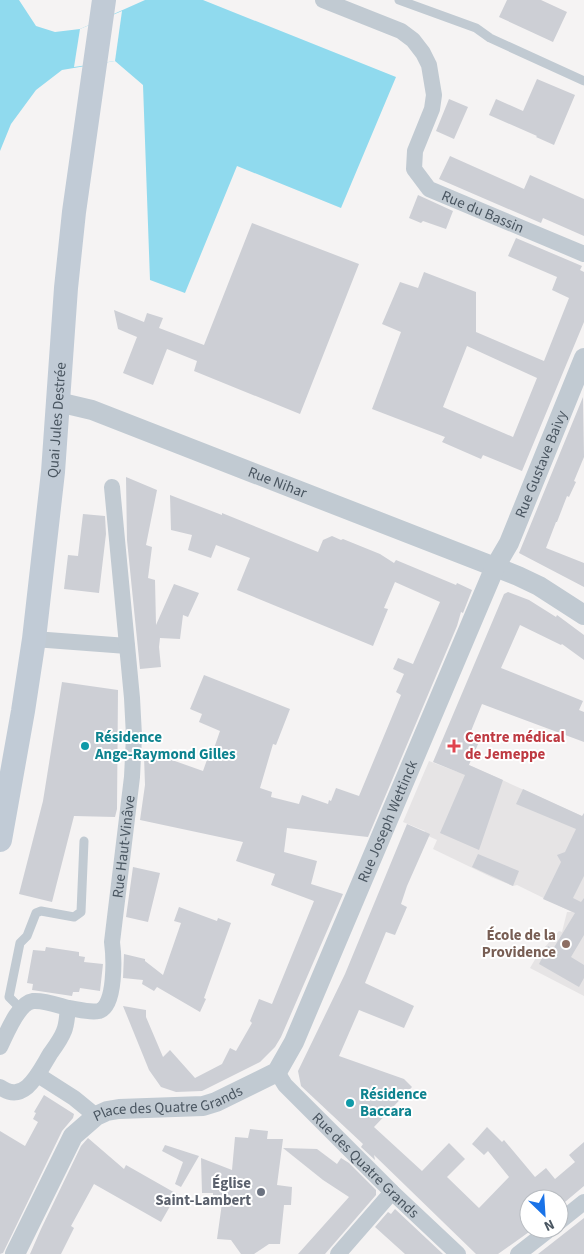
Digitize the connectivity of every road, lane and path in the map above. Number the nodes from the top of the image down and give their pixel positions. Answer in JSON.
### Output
{"nodes":[{"id":1,"x":323,"y":0,"type":"edge"},
{"id":2,"x":399,"y":0,"type":"edge"},
{"id":3,"x":99,"y":7,"type":"edge"},
{"id":4,"x":584,"y":81,"type":"edge"},
{"id":5,"x":584,"y":254,"type":"edge"},
{"id":6,"x":584,"y":358,"type":"edge"},
{"id":7,"x":579,"y":384,"type":"edge"},
{"id":8,"x":58,"y":402,"type":"junction"},
{"id":9,"x":112,"y":487,"type":"dead end"},
{"id":10,"x":495,"y":568,"type":"junction"},
{"id":11,"x":584,"y":615,"type":"edge"},
{"id":12,"x":34,"y":639,"type":"junction"},
{"id":13,"x":126,"y":646,"type":"junction"},
{"id":14,"x":0,"y":840,"type":"edge"},
{"id":15,"x":84,"y":840,"type":"dead end"},
{"id":16,"x":68,"y":1008,"type":"junction"},
{"id":17,"x":21,"y":1009,"type":"junction"},
{"id":18,"x":0,"y":1047,"type":"edge"},
{"id":19,"x":277,"y":1072,"type":"junction"},
{"id":20,"x":38,"y":1075,"type":"junction"},
{"id":21,"x":0,"y":1087,"type":"edge"},
{"id":22,"x":96,"y":1116,"type":"junction"},
{"id":23,"x":392,"y":1192,"type":"junction"},
{"id":24,"x":584,"y":1202,"type":"edge"},
{"id":25,"x":569,"y":1214,"type":"edge"},
{"id":26,"x":537,"y":1239,"type":"edge"},
{"id":27,"x":15,"y":1254,"type":"edge"},
{"id":28,"x":338,"y":1254,"type":"edge"},
{"id":29,"x":458,"y":1254,"type":"edge"},
{"id":30,"x":518,"y":1254,"type":"edge"}],
"edges":[{"from":1,"to":5,"type":"street","name":"Rue du Bassin"},
{"from":2,"to":4,"type":"lane"},
{"from":3,"to":8,"type":"main road","name":"Quai Jules Destrée"},
{"from":6,"to":7,"type":"street","name":"Rue Gustave Baivy"},
{"from":7,"to":10,"type":"street","name":"Rue Gustave Baivy"},
{"from":8,"to":10,"type":"street","name":"Rue Nihar"},
{"from":8,"to":12,"type":"main road","name":"Quai Jules Destrée"},
{"from":9,"to":13,"type":"street","name":"Rue Haut-Vinâve"},
{"from":10,"to":11,"type":"street","name":"Rue Nihar"},
{"from":10,"to":19,"type":"street","name":"Rue Joseph Wettinck"},
{"from":12,"to":13,"type":"street"},
{"from":12,"to":14,"type":"main road","name":"Quai Jules Destrée"},
{"from":13,"to":16,"type":"street","name":"Rue Haut-Vinâve"},
{"from":15,"to":17,"type":"lane"},
{"from":16,"to":17,"type":"street"},
{"from":16,"to":20,"type":"street"},
{"from":17,"to":18,"type":"street"},
{"from":19,"to":22,"type":"street","name":"Place des Quatre Grands"},
{"from":19,"to":23,"type":"street","name":"Rue des Quatre Grands"},
{"from":20,"to":21,"type":"street"},
{"from":20,"to":22,"type":"street","name":"Place des Quatre Grands"},
{"from":22,"to":27,"type":"street"},
{"from":23,"to":28,"type":"street"},
{"from":23,"to":29,"type":"street","name":"Rue des Quatre Grands"},
{"from":24,"to":25,"type":"street"},
{"from":26,"to":30,"type":"street"}]}
